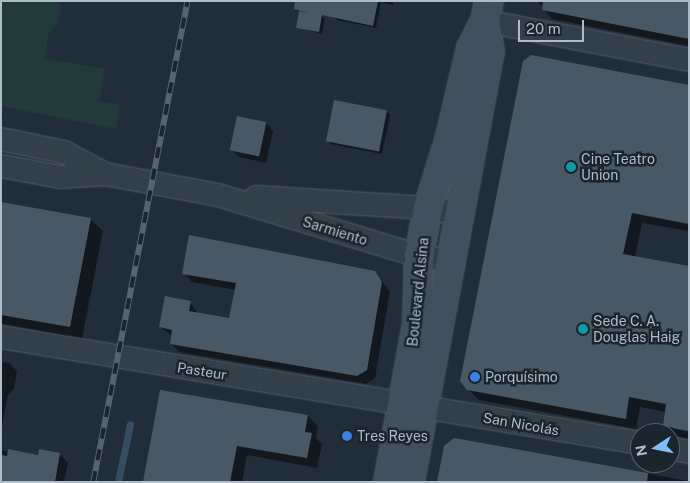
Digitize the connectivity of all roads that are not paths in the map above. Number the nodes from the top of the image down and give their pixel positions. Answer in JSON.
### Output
{"nodes":[{"id":1,"x":487,"y":11,"type":"edge"},
{"id":2,"x":689,"y":60,"type":"edge"},
{"id":3,"x":1,"y":139,"type":"edge"},
{"id":4,"x":1,"y":166,"type":"edge"},
{"id":5,"x":105,"y":174,"type":"junction"},
{"id":6,"x":218,"y":195,"type":"junction"},
{"id":7,"x":428,"y":208,"type":"junction"},
{"id":8,"x":461,"y":214,"type":"junction"},
{"id":9,"x":419,"y":256,"type":"junction"},
{"id":10,"x":452,"y":262,"type":"junction"},
{"id":11,"x":1,"y":337,"type":"edge"},
{"id":12,"x":414,"y":405,"type":"junction"},
{"id":13,"x":630,"y":441,"type":"edge"},
{"id":14,"x":388,"y":482,"type":"edge"},
{"id":15,"x":410,"y":482,"type":"edge"}],
"edges":[{"from":1,"to":2,"type":"street"},
{"from":1,"to":7,"type":"main road","name":"Boulevard Alsina"},
{"from":1,"to":8,"type":"main road","name":"Boulevard Alsina"},
{"from":3,"to":5,"type":"street","name":"Sarmiento"},
{"from":4,"to":5,"type":"street","name":"Sarmiento"},
{"from":5,"to":6,"type":"street","name":"Sarmiento"},
{"from":6,"to":7,"type":"street","name":"Sarmiento"},
{"from":6,"to":9,"type":"street","name":"Sarmiento"},
{"from":7,"to":8,"type":"street","name":"Sarmiento"},
{"from":7,"to":9,"type":"main road","name":"Boulevard Alsina"},
{"from":8,"to":10,"type":"main road","name":"Boulevard Alsina"},
{"from":9,"to":10,"type":"street","name":"Sarmiento"},
{"from":9,"to":12,"type":"main road","name":"Boulevard Alsina"},
{"from":10,"to":12,"type":"main road","name":"Boulevard Alsina"},
{"from":11,"to":12,"type":"street","name":"Pasteur"},
{"from":12,"to":13,"type":"street","name":"San Nicolás"},
{"from":12,"to":14,"type":"main road","name":"Boulevard Alsina"},
{"from":12,"to":15,"type":"main road","name":"Boulevard Alsina"}]}
